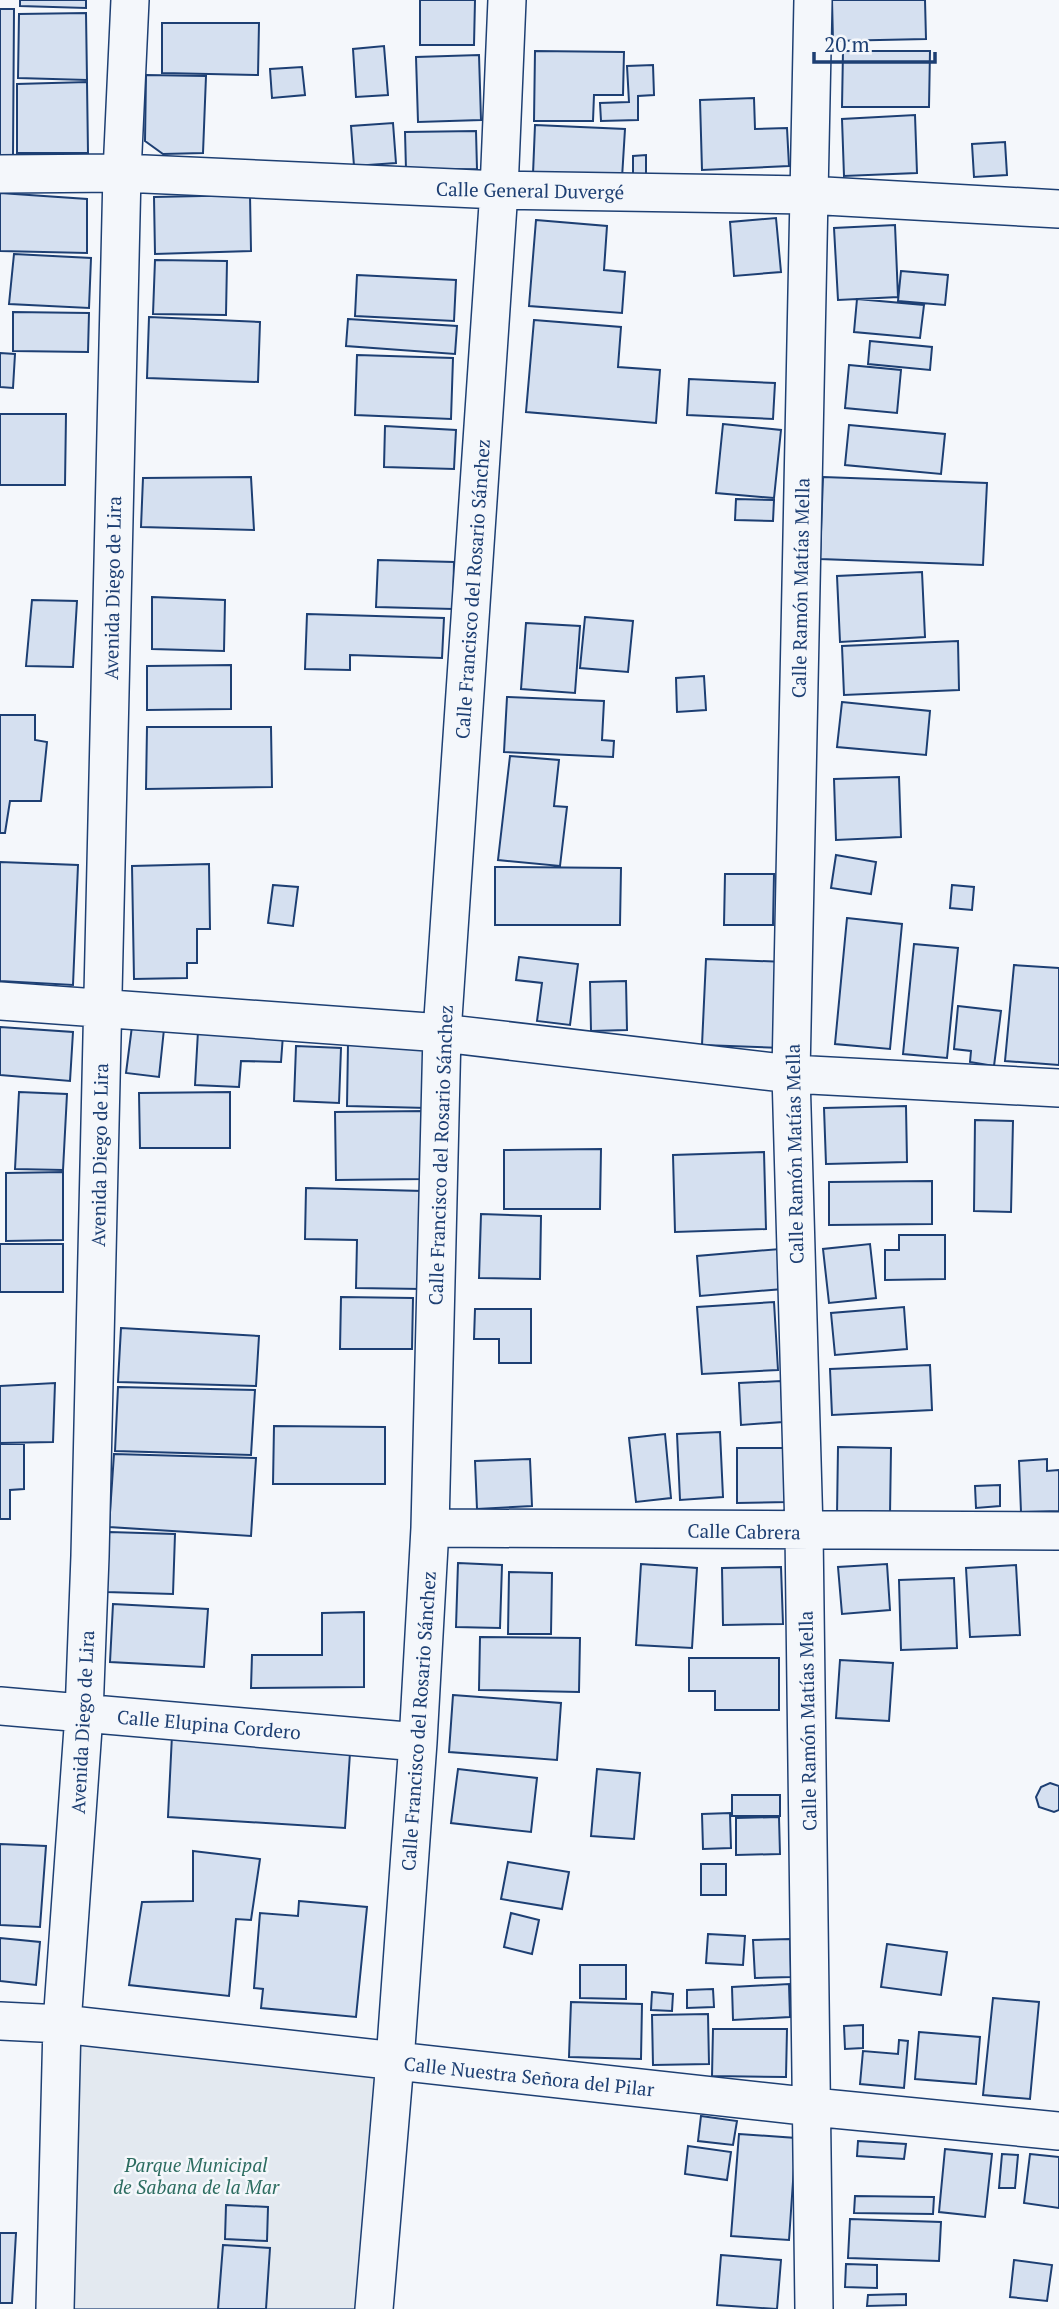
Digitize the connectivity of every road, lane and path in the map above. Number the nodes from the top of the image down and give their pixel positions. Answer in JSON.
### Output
{"nodes":[{"id":1,"x":130,"y":0,"type":"edge"},
{"id":2,"x":507,"y":0,"type":"edge"},
{"id":3,"x":813,"y":0,"type":"edge"},
{"id":4,"x":122,"y":173,"type":"junction"},
{"id":5,"x":0,"y":174,"type":"edge"},
{"id":6,"x":499,"y":190,"type":"junction"},
{"id":7,"x":807,"y":195,"type":"junction"},
{"id":8,"x":1059,"y":209,"type":"edge"},
{"id":9,"x":0,"y":1002,"type":"edge"},
{"id":10,"x":102,"y":1010,"type":"junction"},
{"id":11,"x":442,"y":1033,"type":"junction"},
{"id":12,"x":790,"y":1073,"type":"junction"},
{"id":13,"x":1059,"y":1088,"type":"edge"},
{"id":14,"x":430,"y":1528,"type":"junction"},
{"id":15,"x":804,"y":1531,"type":"junction"},
{"id":16,"x":1059,"y":1531,"type":"edge"},
{"id":17,"x":0,"y":1706,"type":"edge"},
{"id":18,"x":84,"y":1714,"type":"junction"},
{"id":19,"x":418,"y":1742,"type":"junction"},
{"id":20,"x":0,"y":2021,"type":"edge"},
{"id":21,"x":62,"y":2024,"type":"junction"},
{"id":22,"x":396,"y":2061,"type":"junction"},
{"id":23,"x":813,"y":2106,"type":"junction"},
{"id":24,"x":1059,"y":2131,"type":"edge"},
{"id":25,"x":55,"y":2309,"type":"edge"},
{"id":26,"x":374,"y":2309,"type":"edge"},
{"id":27,"x":814,"y":2309,"type":"edge"}],
"edges":[{"from":1,"to":4,"type":"street","name":"Avenida Diego de Lira"},
{"from":2,"to":6,"type":"street","name":"Calle Francisco del Rosario Sánchez"},
{"from":3,"to":7,"type":"street","name":"Calle Ramón Matías Mella"},
{"from":4,"to":5,"type":"street","name":"Calle General Duvergé"},
{"from":4,"to":6,"type":"street","name":"Calle General Duvergé"},
{"from":4,"to":10,"type":"street","name":"Avenida Diego de Lira"},
{"from":6,"to":7,"type":"street","name":"Calle General Duvergé"},
{"from":6,"to":11,"type":"street","name":"Calle Francisco del Rosario Sánchez"},
{"from":7,"to":8,"type":"street","name":"Calle General Duvergé"},
{"from":7,"to":12,"type":"street","name":"Calle Ramón Matías Mella"},
{"from":9,"to":10,"type":"street"},
{"from":10,"to":11,"type":"street"},
{"from":10,"to":18,"type":"street","name":"Avenida Diego de Lira"},
{"from":11,"to":12,"type":"street"},
{"from":11,"to":14,"type":"street","name":"Calle Francisco del Rosario Sánchez"},
{"from":12,"to":13,"type":"street"},
{"from":12,"to":15,"type":"street","name":"Calle Ramón Matías Mella"},
{"from":14,"to":15,"type":"street","name":"Calle Cabrera"},
{"from":14,"to":19,"type":"street","name":"Calle Francisco del Rosario Sánchez"},
{"from":15,"to":16,"type":"street","name":"Calle Cabrera"},
{"from":15,"to":23,"type":"street","name":"Calle Ramón Matías Mella"},
{"from":17,"to":18,"type":"street","name":"Calle Elupina Cordero"},
{"from":18,"to":19,"type":"street","name":"Calle Elupina Cordero"},
{"from":18,"to":21,"type":"street","name":"Avenida Diego de Lira"},
{"from":19,"to":22,"type":"street","name":"Calle Francisco del Rosario Sánchez"},
{"from":20,"to":21,"type":"street","name":"Calle Nuestra Señora del Pilar"},
{"from":21,"to":22,"type":"street","name":"Calle Nuestra Señora del Pilar"},
{"from":21,"to":25,"type":"street","name":"Avenida Diego de Lira"},
{"from":22,"to":23,"type":"street","name":"Calle Nuestra Señora del Pilar"},
{"from":22,"to":26,"type":"street","name":"Calle Francisco del Rosario Sánchez"},
{"from":23,"to":24,"type":"street","name":"Calle Nuestra Señora del Pilar"},
{"from":23,"to":27,"type":"street","name":"Calle Ramón Matías Mella"}]}
